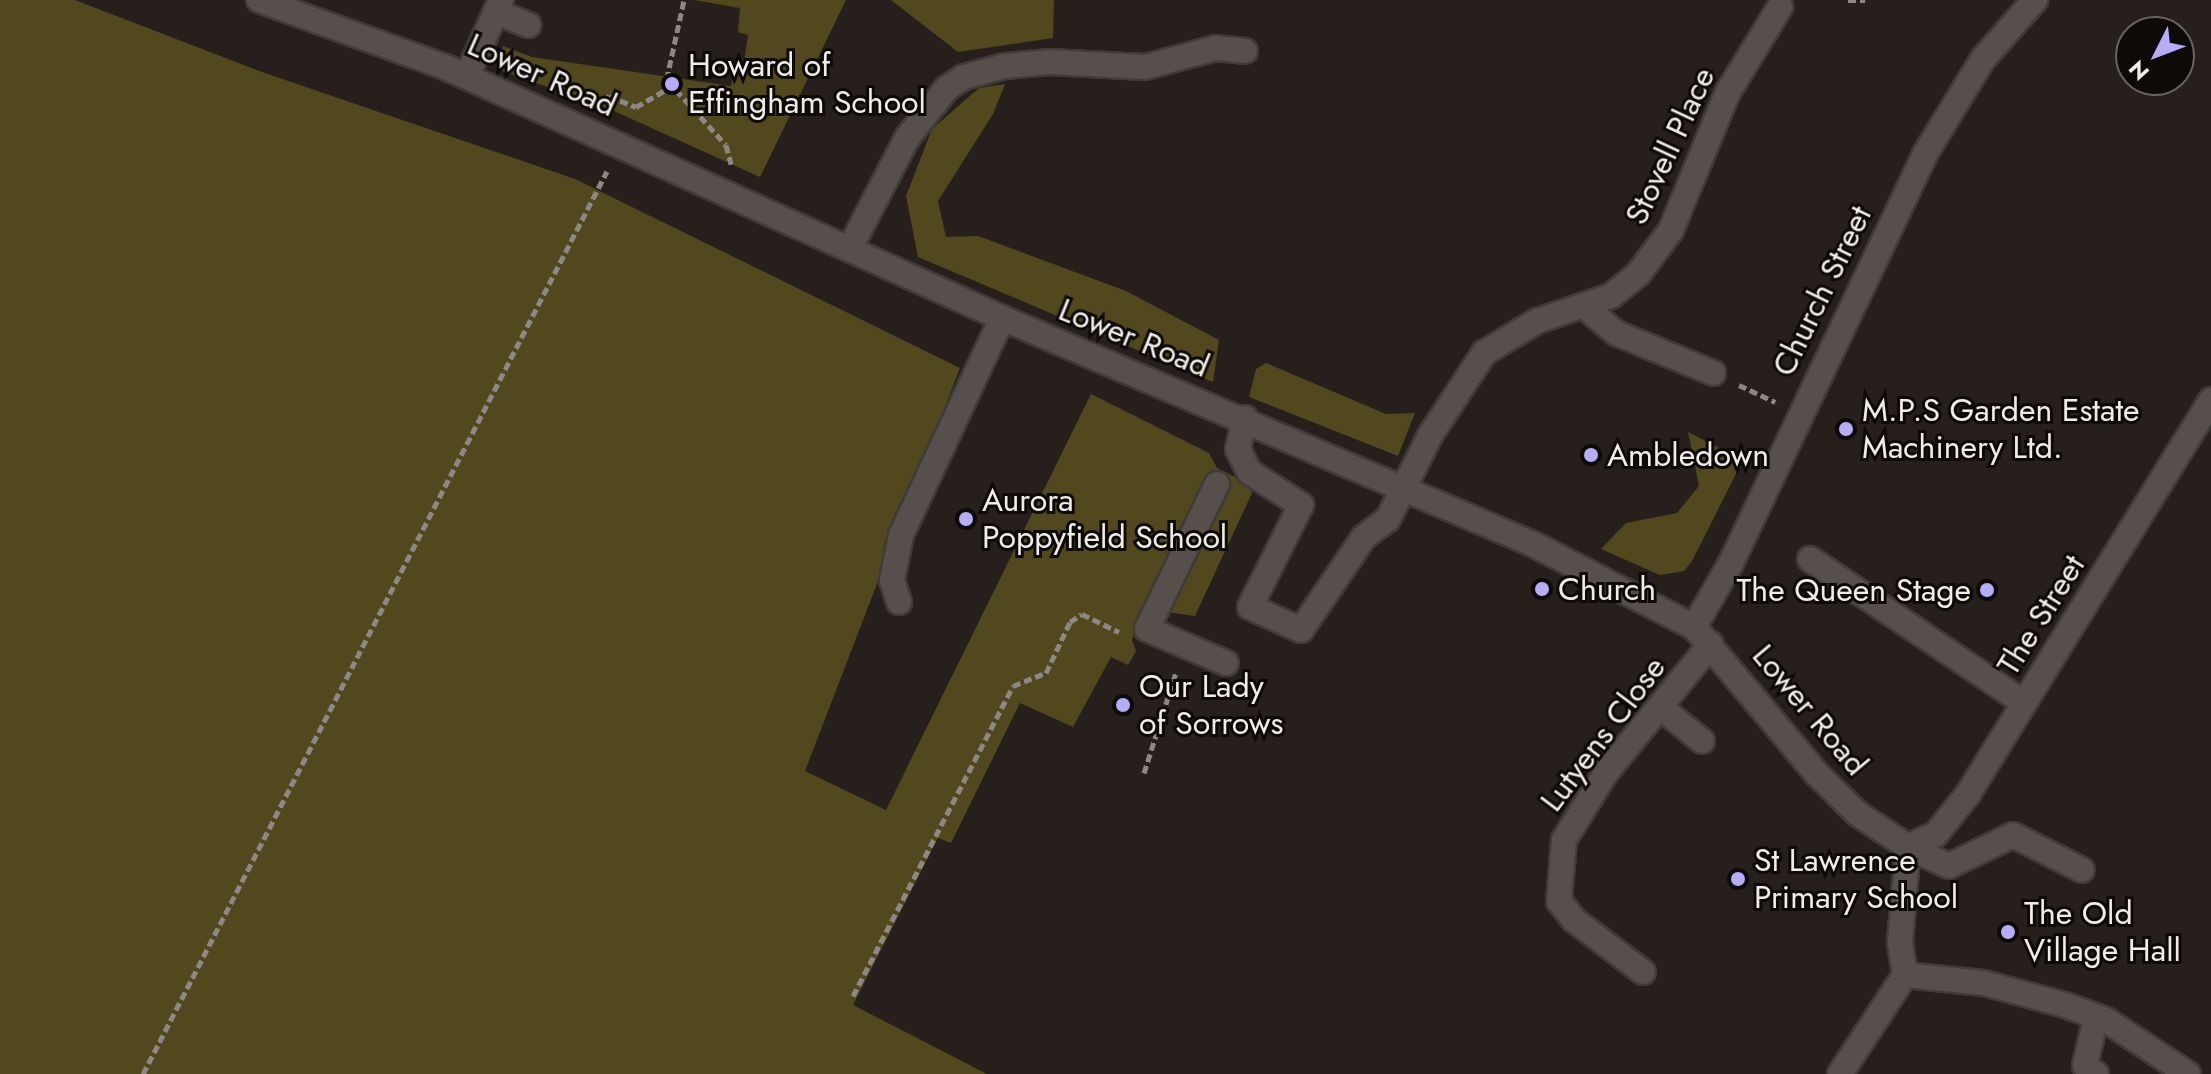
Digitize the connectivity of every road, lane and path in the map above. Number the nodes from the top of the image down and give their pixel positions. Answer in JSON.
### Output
{"nodes":[{"id":1,"x":259,"y":0,"type":"edge"},
{"id":2,"x":684,"y":0,"type":"edge"},
{"id":3,"x":1848,"y":0,"type":"edge"},
{"id":4,"x":1865,"y":0,"type":"edge"},
{"id":5,"x":2035,"y":0,"type":"edge"},
{"id":6,"x":498,"y":6,"type":"edge"},
{"id":7,"x":1780,"y":7,"type":"dead end"},
{"id":8,"x":528,"y":25,"type":"dead end"},
{"id":9,"x":1245,"y":51,"type":"dead end"},
{"id":10,"x":467,"y":76,"type":"junction"},
{"id":11,"x":668,"y":80,"type":"junction"},
{"id":12,"x":594,"y":111,"type":"dead end"},
{"id":13,"x":621,"y":145,"type":"junction"},
{"id":14,"x":731,"y":164,"type":"dead end"},
{"id":15,"x":850,"y":248,"type":"junction"},
{"id":16,"x":1584,"y":306,"type":"junction"},
{"id":17,"x":1002,"y":318,"type":"junction"},
{"id":18,"x":1713,"y":373,"type":"joint"},
{"id":19,"x":2211,"y":400,"type":"edge"},
{"id":20,"x":1775,"y":402,"type":"dead end"},
{"id":21,"x":1245,"y":418,"type":"junction"},
{"id":22,"x":2204,"y":430,"type":"edge"},
{"id":23,"x":1238,"y":449,"type":"junction"},
{"id":24,"x":1407,"y":488,"type":"junction"},
{"id":25,"x":1810,"y":559,"type":"dead end"},
{"id":26,"x":899,"y":602,"type":"dead end"},
{"id":27,"x":1147,"y":629,"type":"junction"},
{"id":28,"x":1703,"y":636,"type":"junction"},
{"id":29,"x":1174,"y":640,"type":"junction"},
{"id":30,"x":1226,"y":663,"type":"dead end"},
{"id":31,"x":2024,"y":703,"type":"junction"},
{"id":32,"x":1660,"y":707,"type":"junction"},
{"id":33,"x":1702,"y":741,"type":"dead end"},
{"id":34,"x":1144,"y":773,"type":"dead end"},
{"id":35,"x":1908,"y":847,"type":"junction"},
{"id":36,"x":2082,"y":870,"type":"dead end"},
{"id":37,"x":1643,"y":972,"type":"dead end"},
{"id":38,"x":1905,"y":975,"type":"junction"},
{"id":39,"x":853,"y":996,"type":"dead end"},
{"id":40,"x":2096,"y":1017,"type":"junction"},
{"id":41,"x":143,"y":1074,"type":"edge"},
{"id":42,"x":1840,"y":1074,"type":"edge"},
{"id":43,"x":2096,"y":1074,"type":"edge"},
{"id":44,"x":2188,"y":1074,"type":"edge"}],
"edges":[{"from":1,"to":10,"type":"street","name":"Lower Road"},
{"from":2,"to":11,"type":"path"},
{"from":3,"to":4,"type":"path"},
{"from":5,"to":28,"type":"street","name":"Church Street"},
{"from":6,"to":8,"type":"street"},
{"from":6,"to":10,"type":"street"},
{"from":7,"to":16,"type":"street","name":"Stovell Place"},
{"from":9,"to":15,"type":"street"},
{"from":10,"to":13,"type":"street","name":"Lower Road"},
{"from":11,"to":12,"type":"path"},
{"from":11,"to":14,"type":"path"},
{"from":13,"to":15,"type":"street","name":"Lower Road"},
{"from":13,"to":41,"type":"path"},
{"from":15,"to":17,"type":"street","name":"Lower Road"},
{"from":16,"to":18,"type":"street"},
{"from":16,"to":24,"type":"street","name":"Stovell Place"},
{"from":17,"to":21,"type":"street","name":"Lower Road"},
{"from":17,"to":26,"type":"street"},
{"from":18,"to":20,"type":"path"},
{"from":19,"to":22,"type":"street","name":"The Street"},
{"from":21,"to":23,"type":"street"},
{"from":21,"to":24,"type":"street","name":"Lower Road"},
{"from":22,"to":31,"type":"street","name":"The Street"},
{"from":23,"to":24,"type":"street","name":"Stovell Place"},
{"from":23,"to":27,"type":"street"},
{"from":24,"to":28,"type":"street","name":"Lower Road"},
{"from":25,"to":31,"type":"street"},
{"from":27,"to":29,"type":"street"},
{"from":27,"to":39,"type":"path"},
{"from":28,"to":32,"type":"street","name":"Lutyens Close"},
{"from":28,"to":35,"type":"street","name":"Lower Road"},
{"from":29,"to":30,"type":"street"},
{"from":29,"to":34,"type":"path"},
{"from":31,"to":35,"type":"street","name":"The Street"},
{"from":32,"to":33,"type":"street"},
{"from":32,"to":37,"type":"street","name":"Lutyens Close"},
{"from":35,"to":36,"type":"street","name":"Lower Road"},
{"from":35,"to":38,"type":"street"},
{"from":38,"to":40,"type":"street"},
{"from":38,"to":42,"type":"street"},
{"from":40,"to":43,"type":"street"},
{"from":40,"to":44,"type":"street"}]}
